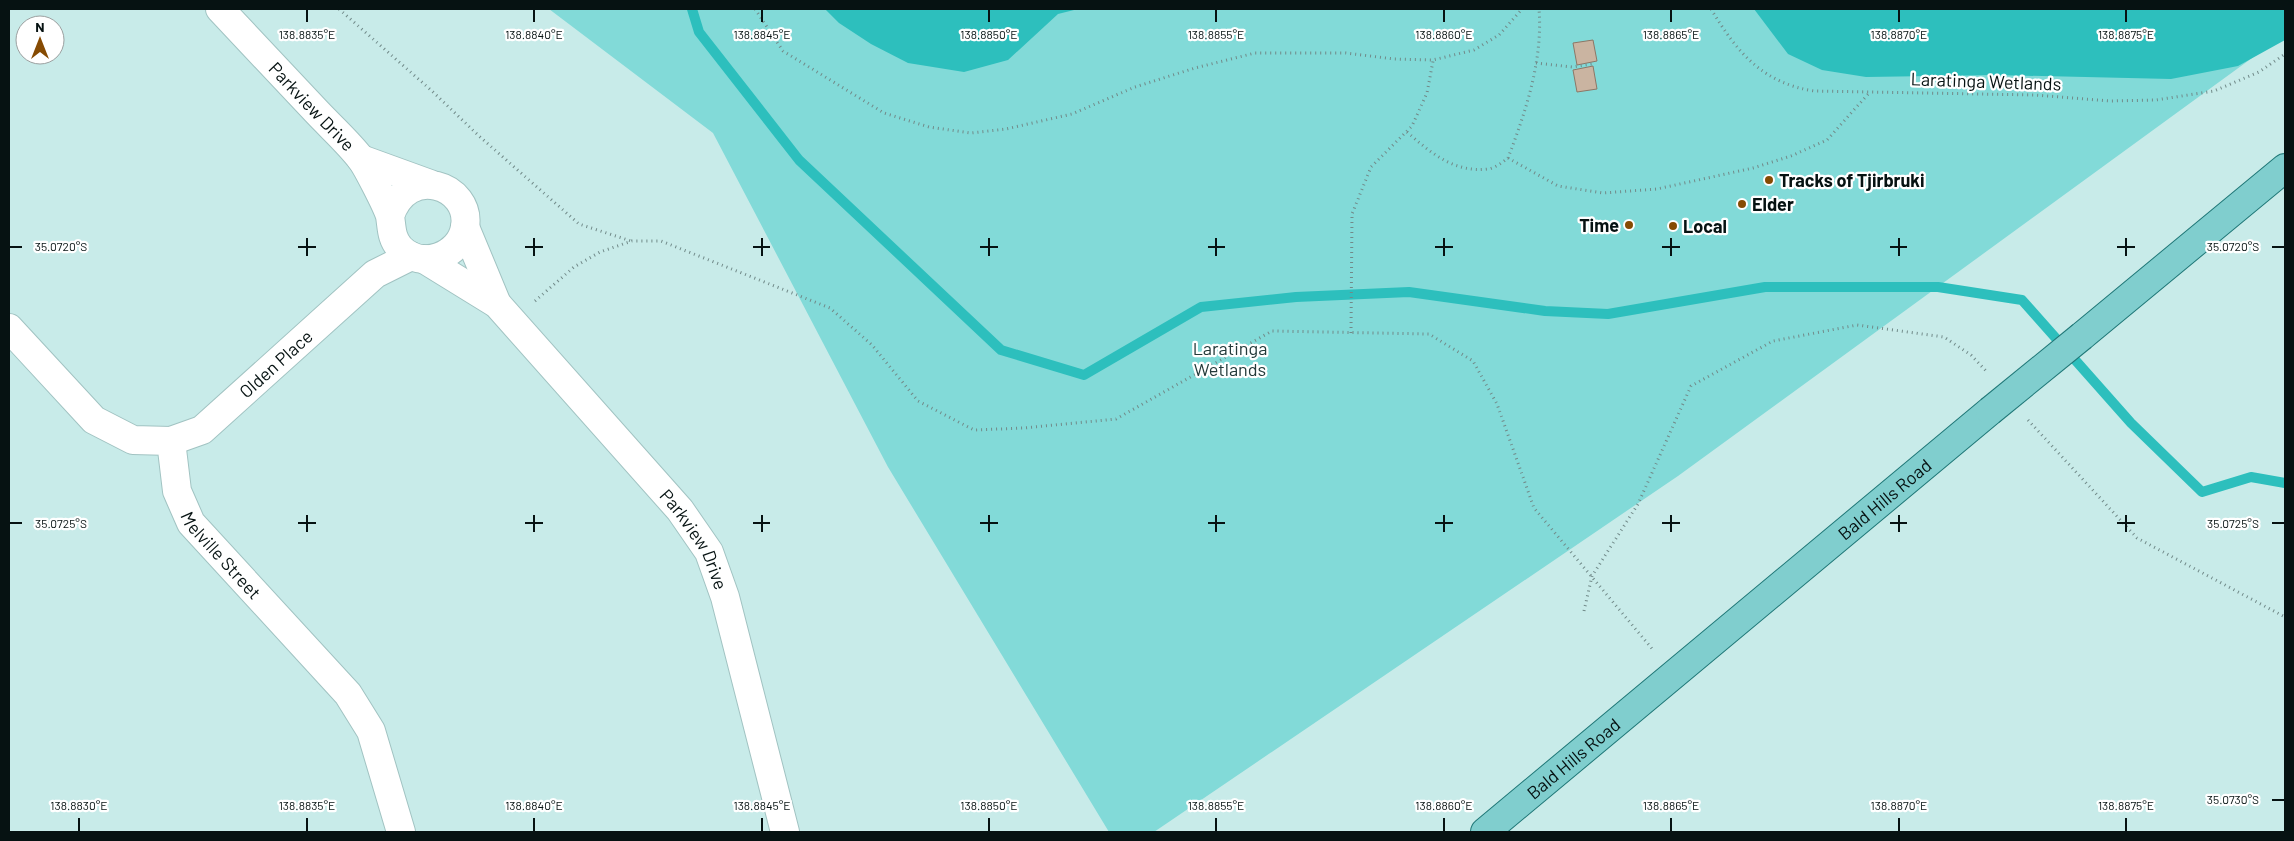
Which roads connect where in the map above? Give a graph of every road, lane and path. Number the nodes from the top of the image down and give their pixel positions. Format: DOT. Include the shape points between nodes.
graph roads {
  1 [pos="220,9"];
  2 [pos="340,9"];
  3 [pos="755,9"];
  4 [pos="1522,9"];
  5 [pos="1539,9"];
  6 [pos="1712,9"];
  7 [pos="2285,54"];
  8 [pos="1433,60"];
  9 [pos="1536,63"];
  10 [pos="1592,64"];
  11 [pos="1870,92"];
  12 [pos="1406,132"];
  13 [pos="1508,158"];
  14 [pos="361,159"];
  15 [pos="2285,168"];
  16 [pos="430,184"];
  17 [pos="390,220"];
  18 [pos="465,227"];
  19 [pos="632,241"];
  20 [pos="417,258"];
  21 [pos="375,274"];
  22 [pos="505,313"];
  23 [pos="9,328"];
  24 [pos="1351,333"];
  25 [pos="1988,374"];
  26 [pos="2027,418"];
  27 [pos="171,441"];
  28 [pos="1592,576"];
  29 [pos="1584,611"];
  30 [pos="2285,618"];
  31 [pos="1674,675"];
  32 [pos="401,832"];
  33 [pos="785,832"];
  34 [pos="1485,832"];
  1 -- 14 [label="street, Parkview Drive"];
  2 -- 19 [label="path" via="579,224"];
  3 -- 8 [label="path" via="783,51 876,108 929,127 971,133 1006,130 1072,114 1195,68 1255,53 1346,53"];
  4 -- 8 [label="path" via="1499,35 1474,50"];
  5 -- 9 [label="path" via="1541,27"];
  6 -- 11 [label="path, Laratinga Wetlands" via="1749,60 1792,88"];
  7 -- 11 [label="path, Laratinga Wetlands" via="2259,72 2214,91 2156,100"];
  8 -- 12 [label="path" via="1426,93 1412,126"];
  9 -- 10 [label="path" via="1572,67"];
  9 -- 13 [label="path" via="1527,104"];
  11 -- 13 [label="path" via="1827,140 1753,168 1657,189 1603,192 1558,186"];
  12 -- 13 [label="path" via="1457,168 1490,169"];
  12 -- 24 [label="path" via="1371,167 1352,214"];
  14 -- 16 [label="street, Parkview Drive"];
  14 -- 17 [label="street, Parkview Drive"];
  15 -- 31 [label="main road, Bald Hills Road, bridge"];
  16 -- 17 [label="street" via="413,187 402,194 394,204"];
  16 -- 18 [label="street" via="453,195 461,205"];
  17 -- 20 [label="street" via="393,237 400,248"];
  17 -- 21 [label="street"];
  18 -- 20 [label="street" via="452,250 441,257"];
  18 -- 22 [label="street, Parkview Drive"];
  19 -- 22 [label="path" via="600,252"];
  19 -- 24 [label="path" via="661,241 830,308 872,345 918,400 974,430 1116,419 1272,331"];
  20 -- 21 [label="street, Olden Place"];
  20 -- 22 [label="street, Parkview Drive"];
  21 -- 27 [label="street, Olden Place" via="202,430"];
  22 -- 33 [label="street, Parkview Drive" via="680,510 709,552 725,598"];
  23 -- 27 [label="street" via="94,420 133,440"];
  24 -- 28 [label="path" via="1429,334 1473,361 1498,404 1534,508"];
  25 -- 28 [label="path" via="1971,355 1944,337 1857,325 1773,341 1691,386 1638,504"];
  26 -- 30 [label="path" via="2137,538"];
  27 -- 32 [label="street, Melville Street" via="177,491 191,523 348,694 371,731"];
  28 -- 29 [label="path"];
  28 -- 31 [label="path"];
  31 -- 34 [label="main road, Bald Hills Road"];
}
